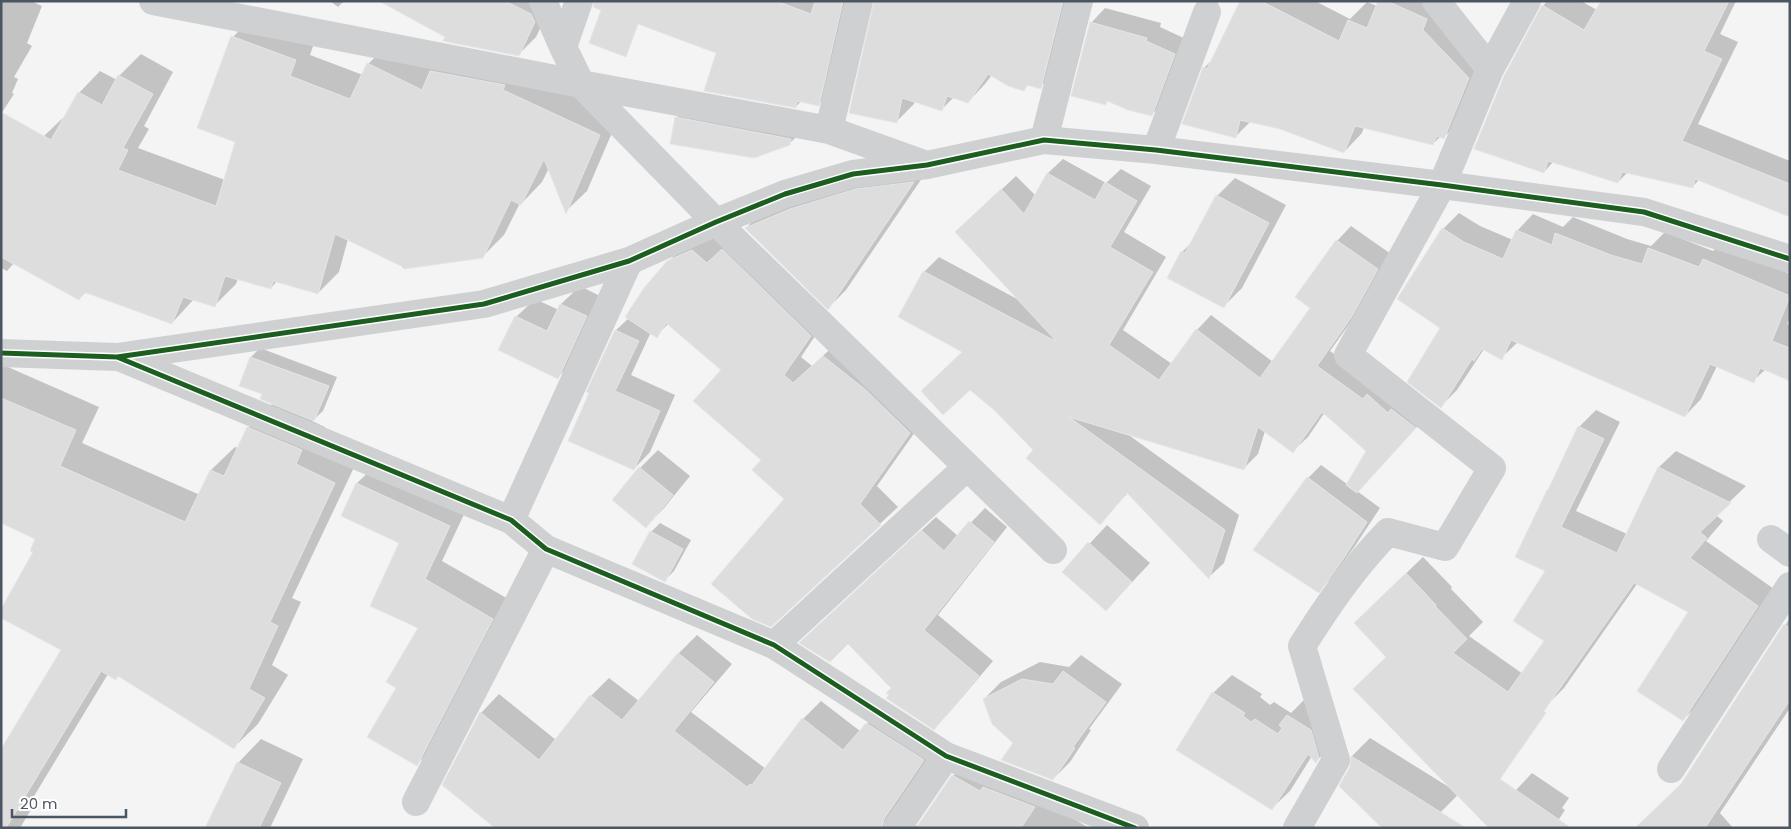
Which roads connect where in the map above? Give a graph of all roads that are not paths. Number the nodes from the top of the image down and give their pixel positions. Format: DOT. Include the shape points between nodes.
graph roads {
  1 [pos="153,1"];
  2 [pos="543,1"];
  3 [pos="579,1"];
  4 [pos="859,1"];
  5 [pos="1079,1"];
  6 [pos="1436,1"];
  7 [pos="1527,1"];
  8 [pos="1205,5"];
  9 [pos="563,47"];
  10 [pos="1490,69"];
  11 [pos="581,84"];
  12 [pos="829,130"];
  13 [pos="1044,140"];
  14 [pos="1156,150"];
  15 [pos="927,165"];
  16 [pos="1442,185"];
  17 [pos="716,222"];
  18 [pos="1790,259"];
  19 [pos="629,261"];
  20 [pos="1,353"];
  21 [pos="118,357"];
  22 [pos="967,467"];
  23 [pos="511,520"];
  24 [pos="546,549"];
  25 [pos="1053,550"];
  26 [pos="1790,586"];
  27 [pos="774,644"];
  28 [pos="946,756"];
  29 [pos="1671,769"];
  30 [pos="416,802"];
  31 [pos="897,828"];
  32 [pos="1135,828"];
  33 [pos="1297,828"];
  1 -- 11 [label="street"];
  2 -- 9 [label="street"];
  3 -- 9 [label="street"];
  4 -- 12 [label="street"];
  5 -- 13 [label="street"];
  6 -- 10 [label="street"];
  7 -- 10 [label="street"];
  8 -- 14 [label="street"];
  9 -- 11 [label="street"];
  10 -- 16 [label="street"];
  11 -- 12 [label="street"];
  11 -- 17 [label="street"];
  12 -- 15 [label="street"];
  13 -- 14 [label="street"];
  13 -- 15 [label="street"];
  14 -- 16 [label="street"];
  15 -- 17 [label="street" via="853,174 785,194"];
  16 -- 18 [label="street" via="1644,212"];
  16 -- 33 [label="street" via="1348,355 1492,468 1444,547 1388,532 1332,598 1302,646 1336,760"];
  17 -- 19 [label="street"];
  17 -- 22 [label="street"];
  19 -- 21 [label="street" via="484,304"];
  19 -- 23 [label="street"];
  20 -- 21 [label="street"];
  21 -- 23 [label="street"];
  22 -- 25 [label="street"];
  22 -- 27 [label="street"];
  23 -- 24 [label="street"];
  24 -- 27 [label="street"];
  24 -- 30 [label="street"];
  26 -- 29 [label="street"];
  27 -- 28 [label="street"];
  28 -- 31 [label="street"];
  28 -- 32 [label="street"];
}
